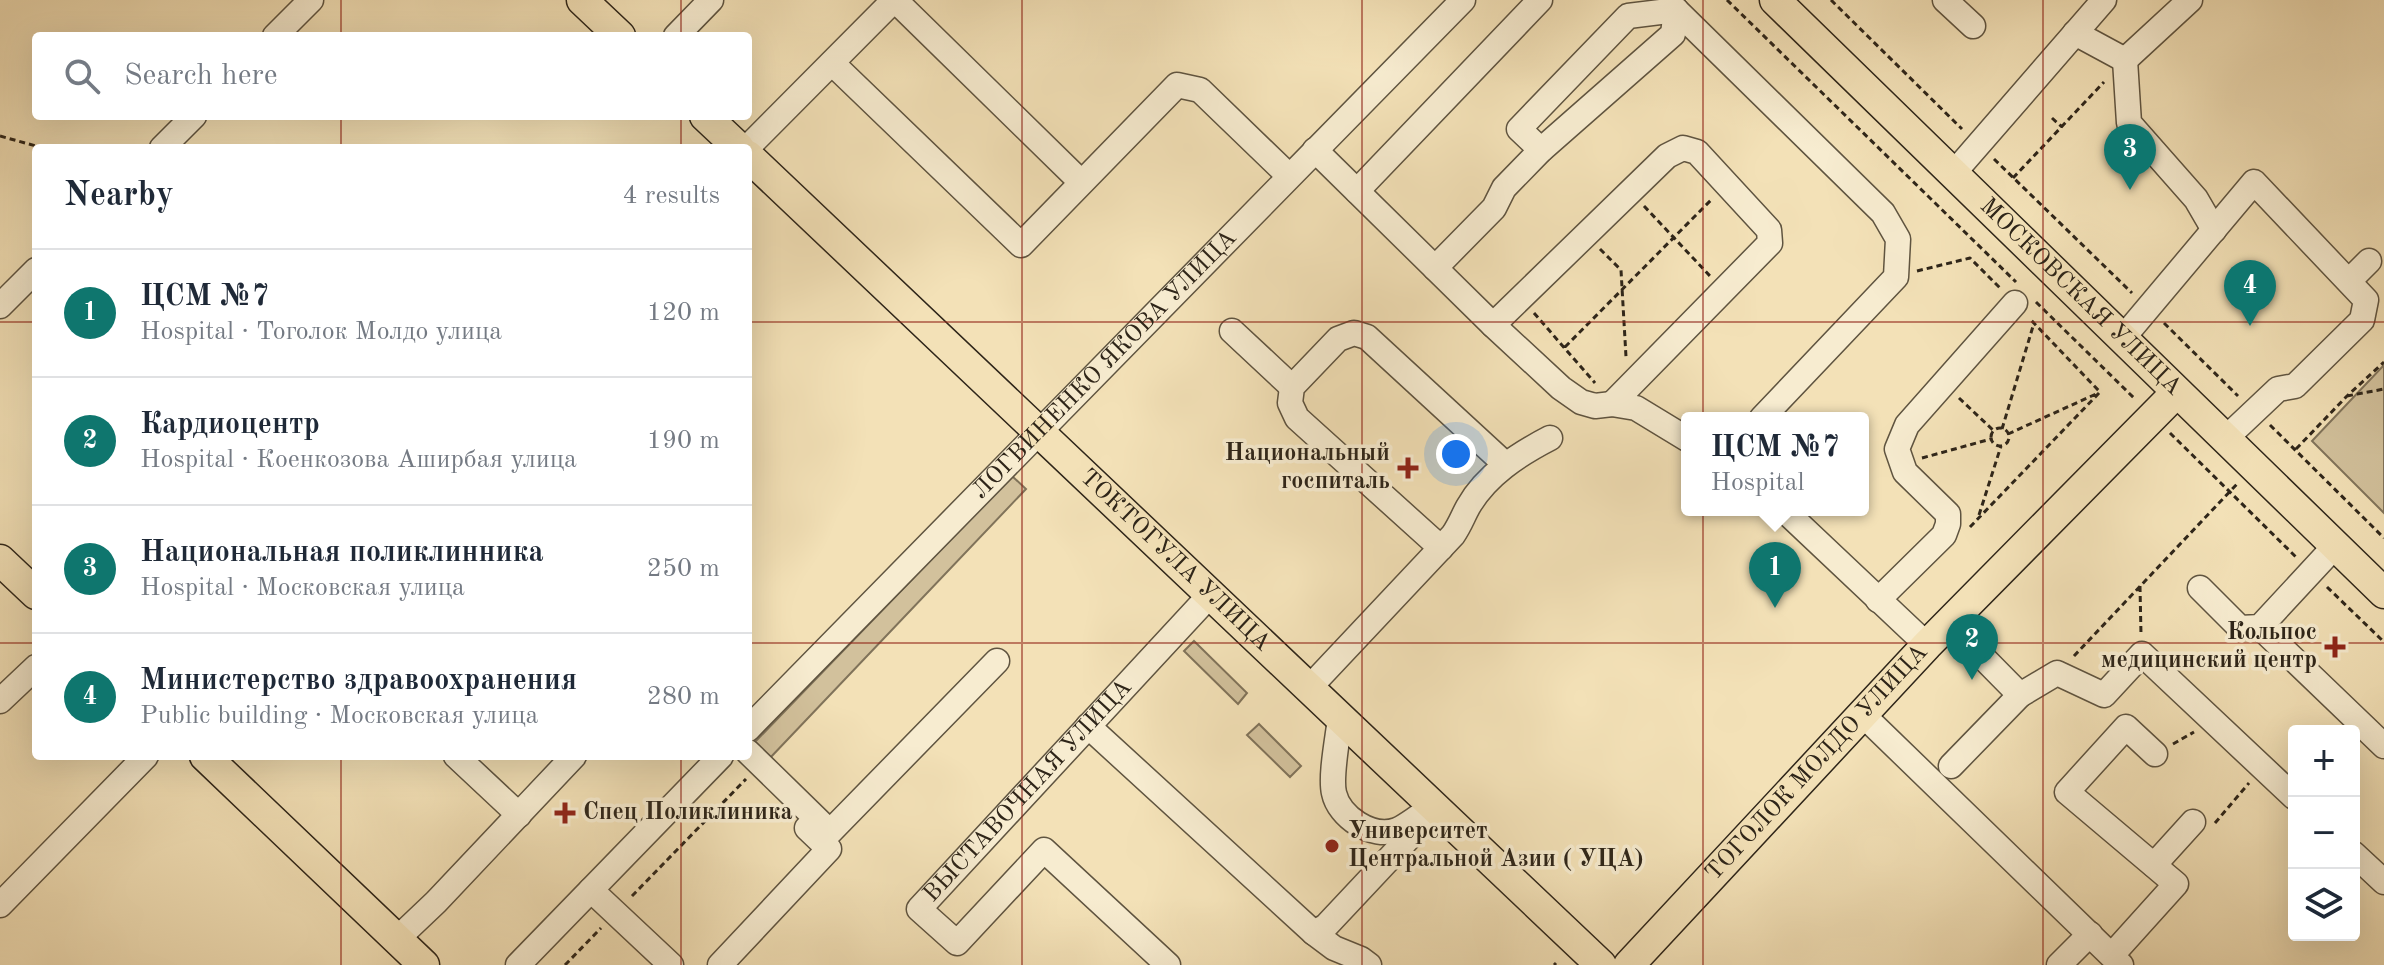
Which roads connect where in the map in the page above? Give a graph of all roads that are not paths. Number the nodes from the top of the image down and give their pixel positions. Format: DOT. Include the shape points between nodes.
graph roads {
  1 [pos="311,0"];
  2 [pos="582,0"];
  3 [pos="711,0"];
  4 [pos="894,0"];
  5 [pos="1463,0"];
  6 [pos="1540,0"];
  7 [pos="1775,0"];
  8 [pos="1945,0"];
  9 [pos="2104,0"];
  10 [pos="2190,0"];
  11 [pos="1676,10"];
  12 [pos="1973,26"];
  13 [pos="279,32"];
  14 [pos="616,32"];
  15 [pos="680,32"];
  16 [pos="2075,33"];
  17 [pos="2125,60"];
  18 [pos="832,63"];
  19 [pos="190,120"];
  20 [pos="709,120"];
  21 [pos="166,144"];
  22 [pos="735,144"];
  23 [pos="751,144"];
  24 [pos="1315,150"];
  25 [pos="1541,150"];
  26 [pos="752,160"];
  27 [pos="1952,175"];
  28 [pos="1289,176"];
  29 [pos="1081,182"];
  30 [pos="1357,191"];
  31 [pos="2214,230"];
  32 [pos="2377,252"];
  33 [pos="1435,268"];
  34 [pos="32,274"];
  35 [pos="2349,281"];
  36 [pos="2023,297"];
  37 [pos="0,306"];
  38 [pos="1493,325"];
  39 [pos="1232,331"];
  40 [pos="2122,339"];
  41 [pos="1292,387"];
  42 [pos="2176,393"];
  43 [pos="1620,396"];
  44 [pos="1768,412"];
  45 [pos="1038,433"];
  46 [pos="1681,435"];
  47 [pos="1550,438"];
  48 [pos="2225,439"];
  49 [pos="1505,464"];
  50 [pos="1790,516"];
  51 [pos="2335,546"];
  52 [pos="1441,548"];
  53 [pos="0,560"];
  54 [pos="2200,588"];
  55 [pos="32,590"];
  56 [pos="2384,593"];
  57 [pos="1210,595"];
  58 [pos="1878,600"];
  59 [pos="1949,623"];
  60 [pos="2260,627"];
  61 [pos="1927,645"];
  62 [pos="997,661"];
  63 [pos="32,671"];
  64 [pos="1309,688"];
  65 [pos="2020,695"];
  66 [pos="0,701"];
  67 [pos="1862,714"];
  68 [pos="752,717"];
  69 [pos="1340,718"];
  70 [pos="1088,726"];
  71 [pos="2384,746"];
  72 [pos="2155,754"];
  73 [pos="754,758"];
  74 [pos="142,760"];
  75 [pos="209,760"];
  76 [pos="460,760"];
  77 [pos="570,760"];
  78 [pos="717,760"];
  79 [pos="735,760"];
  80 [pos="1951,766"];
  81 [pos="2288,791"];
  82 [pos="1434,807"];
  83 [pos="519,815"];
  84 [pos="2191,825"];
  85 [pos="2360,860"];
  86 [pos="2154,865"];
  87 [pos="2384,882"];
  88 [pos="591,890"];
  89 [pos="0,905"];
  90 [pos="1314,933"];
  91 [pos="2090,934"];
  92 [pos="397,939"];
  93 [pos="2116,960"];
  94 [pos="424,965"];
  95 [pos="518,965"];
  96 [pos="671,965"];
  97 [pos="720,965"];
  98 [pos="1168,965"];
  99 [pos="1369,965"];
  100 [pos="1601,965"];
  101 [pos="1629,965"];
  102 [pos="2059,965"];
  1 -- 13 [label="street"];
  2 -- 14 [label="main road"];
  3 -- 15 [label="street"];
  4 -- 18 [label="street"];
  4 -- 29 [label="street"];
  5 -- 24 [label="street, ЛОГВИНЕНКО ЯКОВА УЛИЦА"];
  6 -- 30 [label="street"];
  7 -- 27 [label="main road, МОСКОВСКАЯ УЛИЦА"];
  8 -- 12 [label="street"];
  9 -- 16 [label="street"];
  10 -- 17 [label="street"];
  11 -- 25 [label="street" via="1673,34"];
  11 -- 25 [label="street" via="1628,16 1581,64 1519,129"];
  11 -- 44 [label="street" via="1883,213 1898,239 1896,277"];
  16 -- 17 [label="street"];
  16 -- 27 [label="street"];
  17 -- 31 [label="street" via="2129,123 2196,199"];
  18 -- 23 [label="street"];
  18 -- 29 [label="street" via="1021,245"];
  19 -- 21 [label="street"];
  20 -- 22 [label="main road"];
  24 -- 28 [label="street, ЛОГВИНЕНКО ЯКОВА УЛИЦА"];
  24 -- 30 [label="street"];
  25 -- 33 [label="street"];
  26 -- 45 [label="main road, ТОКТОГУЛА УЛИЦА"];
  27 -- 40 [label="main road, МОСКОВСКАЯ УЛИЦА"];
  28 -- 29 [label="street" via="1200,90 1177,85"];
  28 -- 45 [label="street, ЛОГВИНЕНКО ЯКОВА УЛИЦА"];
  30 -- 33 [label="street"];
  31 -- 35 [label="street" via="2254,182"];
  31 -- 40 [label="street"];
  32 -- 35 [label="street"];
  33 -- 38 [label="street"];
  34 -- 37 [label="street"];
  35 -- 48 [label="street" via="2366,300 2362,320 2295,386 2278,389"];
  36 -- 58 [label="street" via="1907,425 1897,449 1905,472 1948,514 1948,524 1944,535"];
  38 -- 43 [label="street" via="1581,402 1595,406"];
  38 -- 43 [label="street" via="1667,156 1683,148 1697,152 1769,230 1770,243"];
  39 -- 41 [label="street"];
  40 -- 42 [label="main road, МОСКОВСКАЯ УЛИЦА"];
  41 -- 49 [label="street" via="1338,339 1354,333 1367,337"];
  41 -- 52 [label="street" via="1290,403 1297,418"];
  42 -- 48 [label="main road, МОСКОВСКАЯ УЛИЦА"];
  42 -- 59 [label="main road, ТОГОЛОК МОЛДО УЛИЦА"];
  43 -- 46 [label="street"];
  45 -- 57 [label="main road, ТОКТОГУЛА УЛИЦА"];
  45 -- 68 [label="street, ЛОГВИНЕНКО ЯКОВА УЛИЦА"];
  47 -- 49 [label="street"];
  48 -- 51 [label="main road, МОСКОВСКАЯ УЛИЦА"];
  49 -- 52 [label="street"];
  50 -- 58 [label="street"];
  51 -- 56 [label="main road, МОСКОВСКАЯ УЛИЦА"];
  51 -- 60 [label="street"];
  52 -- 64 [label="street"];
  53 -- 55 [label="main road"];
  54 -- 60 [label="street" via="2240,628"];
  57 -- 64 [label="main road, ТОКТОГУЛА УЛИЦА"];
  57 -- 70 [label="street, ВЫСТАВОЧНАЯ УЛИЦА"];
  58 -- 61 [label="street"];
  59 -- 61 [label="main road, ТОГОЛОК МОЛДО УЛИЦА"];
  59 -- 65 [label="street"];
  60 -- 71 [label="street"];
  61 -- 67 [label="main road, ТОГОЛОК МОЛДО УЛИЦА"];
  62 -- 73 [label="street" via="830,832"];
  63 -- 66 [label="street"];
  64 -- 69 [label="main road, ТОКТОГУЛА УЛИЦА"];
  65 -- 80 [label="street"];
  65 -- 81 [label="street" via="2057,673 2104,695 2142,654"];
  67 -- 91 [label="street"];
  67 -- 101 [label="main road, ТОГОЛОК МОЛДО УЛИЦА"];
  69 -- 82 [label="main road, ТОКТОГУЛА УЛИЦА"];
  69 -- 82 [label="street" via="1333,790 1339,809 1359,826 1396,831"];
  70 -- 90 [label="street"];
  70 -- 98 [label="street, ВЫСТАВОЧНАЯ УЛИЦА" via="919,909 957,943 1044,850"];
  72 -- 86 [label="street" via="2126,727 2067,792"];
  74 -- 89 [label="street"];
  75 -- 92 [label="main road"];
  76 -- 83 [label="street"];
  77 -- 83 [label="street"];
  78 -- 88 [label="street"];
  79 -- 97 [label="street" via="829,849"];
  82 -- 90 [label="street"];
  82 -- 100 [label="main road, ТОКТОГУЛА УЛИЦА"];
  83 -- 92 [label="street"];
  84 -- 86 [label="street"];
  85 -- 87 [label="street"];
  86 -- 93 [label="street" via="2176,884"];
  88 -- 95 [label="street"];
  88 -- 96 [label="street"];
  90 -- 99 [label="street"];
  91 -- 93 [label="street"];
  91 -- 102 [label="street"];
  92 -- 94 [label="main road"];
}
